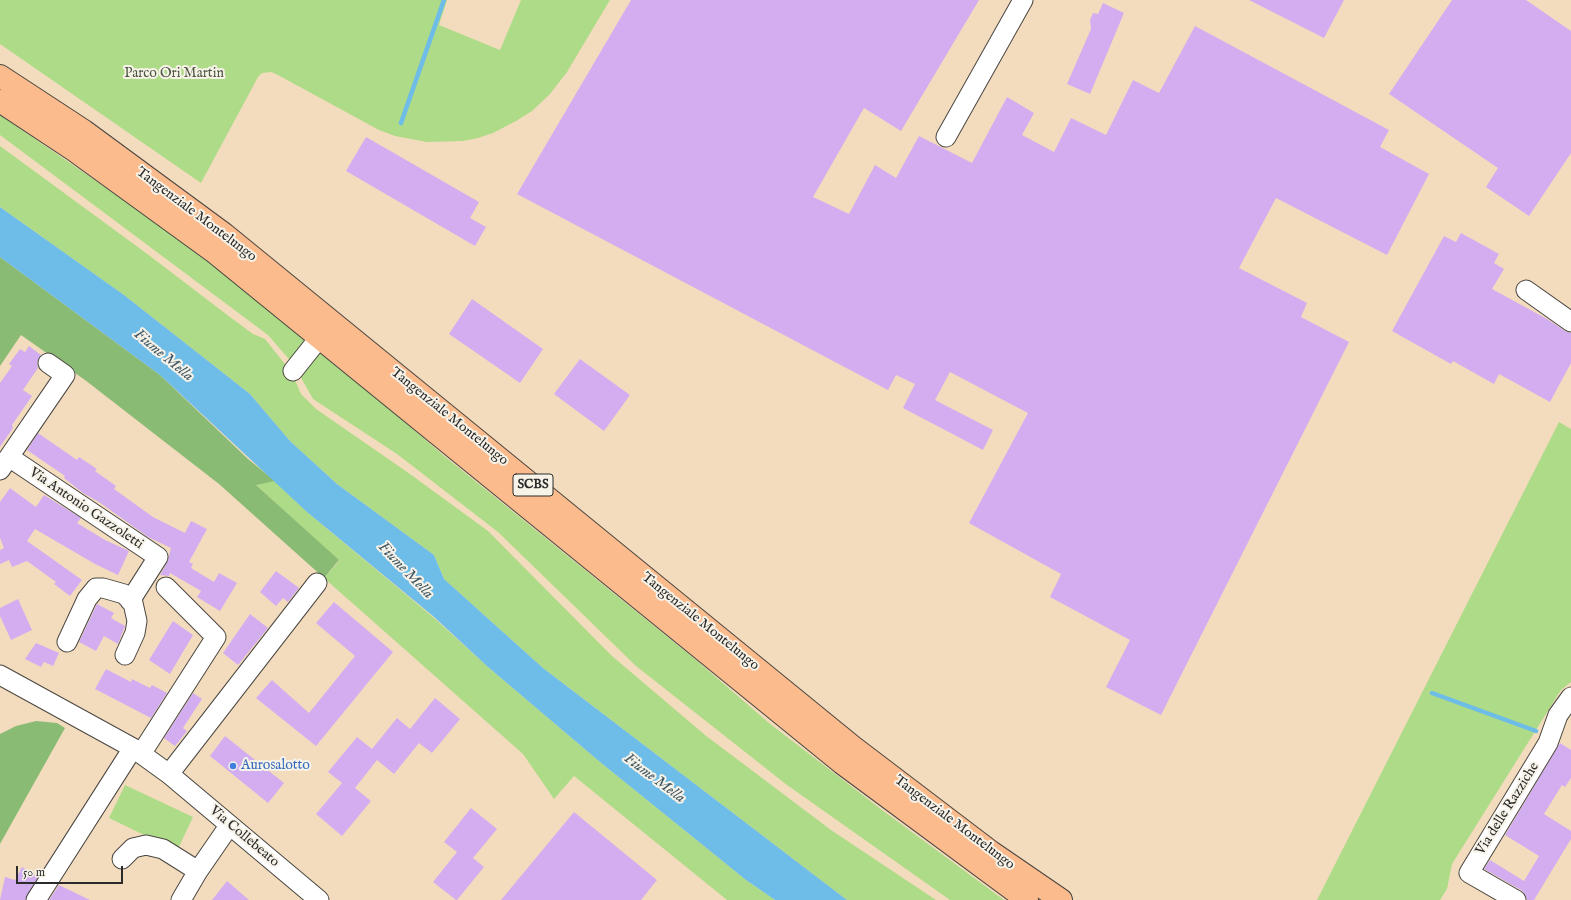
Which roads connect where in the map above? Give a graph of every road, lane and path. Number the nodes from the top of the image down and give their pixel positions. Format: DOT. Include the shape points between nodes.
graph roads {
  1 [pos="1023,0"];
  2 [pos="0,76"];
  3 [pos="0,101"];
  4 [pos="946,137"];
  5 [pos="1526,290"];
  6 [pos="1571,322"];
  7 [pos="320,337"];
  8 [pos="48,363"];
  9 [pos="293,371"];
  10 [pos="4,463"];
  11 [pos="317,583"];
  12 [pos="166,587"];
  13 [pos="130,600"];
  14 [pos="67,642"];
  15 [pos="125,655"];
  16 [pos="5,681"];
  17 [pos="1571,697"];
  18 [pos="137,751"];
  19 [pos="169,774"];
  20 [pos="229,826"];
  21 [pos="122,859"];
  22 [pos="198,870"];
  23 [pos="36,900"];
  24 [pos="181,900"];
  25 [pos="319,900"];
  26 [pos="1027,900"];
  27 [pos="1061,900"];
  28 [pos="1516,900"];
  1 -- 4 [label="street"];
  2 -- 27 [label="highway, Tangenziale Montelungo / SCBS" via="84,131 224,234 852,747 991,852"];
  3 -- 7 [label="highway, Tangenziale Montelungo / SCBS" via="145,200"];
  5 -- 6 [label="street"];
  7 -- 9 [label="street"];
  7 -- 26 [label="highway, Tangenziale Montelungo / SCBS" via="842,763"];
  8 -- 10 [label="street, Via Antonio Gazzoletti" via="65,375"];
  10 -- 13 [label="street, Via Antonio Gazzoletti" via="158,557"];
  11 -- 19 [label="street"];
  12 -- 18 [label="street" via="216,637"];
  13 -- 14 [label="street" via="124,594 96,588 87,599"];
  13 -- 15 [label="street" via="137,621 135,633"];
  16 -- 18 [label="street, Via Collebeato"];
  17 -- 28 [label="street, Via delle Razziche" via="1558,716 1548,744 1469,873"];
  18 -- 19 [label="street, Via Collebeato"];
  18 -- 23 [label="street" via="90,816"];
  19 -- 20 [label="street, Via Collebeato"];
  20 -- 22 [label="street"];
  20 -- 25 [label="street, Via Collebeato"];
  21 -- 22 [label="street" via="134,848 146,845 163,849"];
  22 -- 24 [label="street"];
}
